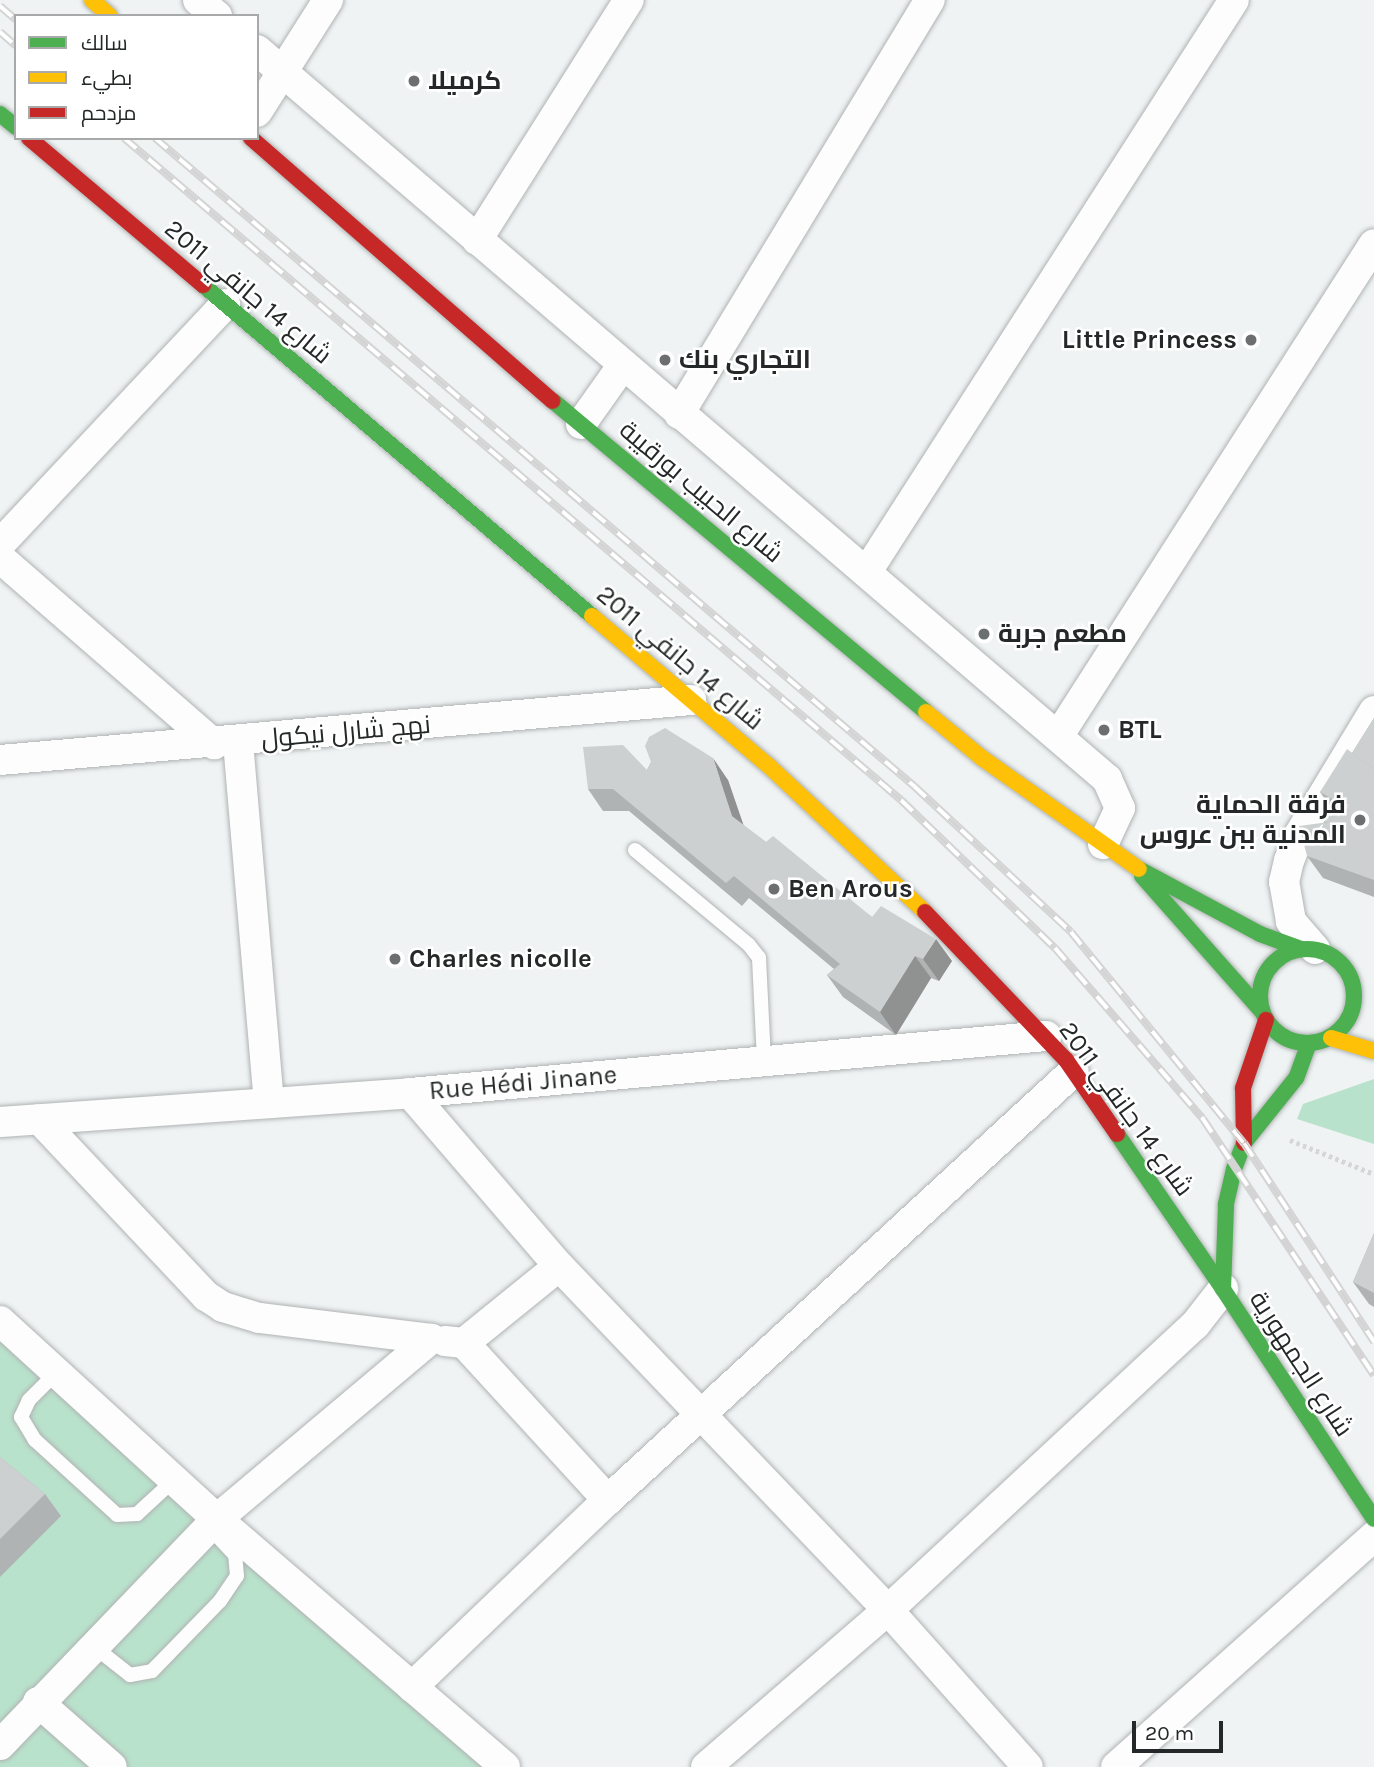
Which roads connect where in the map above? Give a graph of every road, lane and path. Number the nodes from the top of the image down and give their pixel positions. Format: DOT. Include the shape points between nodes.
graph roads {
  1 [pos="92,0"];
  2 [pos="198,0"];
  3 [pos="328,0"];
  4 [pos="629,0"];
  5 [pos="930,0"];
  6 [pos="1234,0"];
  7 [pos="108,14"];
  8 [pos="215,14"];
  9 [pos="259,52"];
  10 [pos="282,71"];
  11 [pos="259,109"];
  12 [pos="0,114"];
  13 [pos="14,125"];
  14 [pos="31,140"];
  15 [pos="253,140"];
  16 [pos="477,240"];
  17 [pos="1374,244"];
  18 [pos="225,304"];
  19 [pos="622,366"];
  20 [pos="679,414"];
  21 [pos="581,424"];
  22 [pos="0,544"];
  23 [pos="0,558"];
  24 [pos="868,570"];
  25 [pos="691,700"];
  26 [pos="1374,711"];
  27 [pos="1059,736"];
  28 [pos="226,743"];
  29 [pos="0,761"];
  30 [pos="1103,844"];
  31 [pos="635,850"];
  32 [pos="1134,866"];
  33 [pos="1308,949"];
  34 [pos="1349,974"];
  35 [pos="1374,978"];
  36 [pos="1264,1016"];
  37 [pos="1046,1036"];
  38 [pos="1331,1038"];
  39 [pos="1308,1043"];
  40 [pos="1374,1051"];
  41 [pos="764,1061"];
  42 [pos="1074,1071"];
  43 [pos="410,1093"];
  44 [pos="269,1103"];
  45 [pos="39,1119"];
  46 [pos="0,1122"];
  47 [pos="1257,1127"];
  48 [pos="1244,1143"];
  49 [pos="1374,1174"];
  50 [pos="559,1266"];
  51 [pos="1223,1289"];
  52 [pos="0,1322"];
  53 [pos="431,1339"];
  54 [pos="464,1343"];
  55 [pos="57,1372"];
  56 [pos="698,1415"];
  57 [pos="174,1480"];
  58 [pos="608,1500"];
  59 [pos="1374,1519"];
  60 [pos="213,1523"];
  61 [pos="1374,1535"];
  62 [pos="888,1610"];
  63 [pos="97,1649"];
  64 [pos="412,1687"];
  65 [pos="38,1702"];
  66 [pos="0,1745"];
  67 [pos="111,1767"];
  68 [pos="505,1767"];
  69 [pos="706,1767"];
  70 [pos="1028,1767"];
  71 [pos="1116,1767"];
  1 -- 7 [label="main road"];
  2 -- 8 [label="street"];
  3 -- 10 [label="street"];
  4 -- 16 [label="street"];
  5 -- 20 [label="street"];
  6 -- 24 [label="street"];
  9 -- 10 [label="street"];
  10 -- 11 [label="street"];
  10 -- 16 [label="street"];
  12 -- 13 [label="main road"];
  14 -- 18 [label="main road, شارع 14 جانفي 2011"];
  15 -- 21 [label="main road, شارع الحبيب بورقيبة" via="450,316"];
  16 -- 19 [label="street"];
  17 -- 27 [label="street"];
  18 -- 22 [label="street"];
  18 -- 25 [label="main road, شارع 14 جانفي 2011"];
  19 -- 20 [label="street"];
  19 -- 21 [label="street"];
  20 -- 24 [label="street"];
  21 -- 30 [label="main road, شارع الحبيب بورقيبة" via="982,758"];
  23 -- 28 [label="street"];
  24 -- 27 [label="street"];
  25 -- 28 [label="street, نهج شارل نيكول"];
  25 -- 37 [label="main road, شارع 14 جانفي 2011" via="769,766 943,929"];
  26 -- 33 [label="street" via="1299,835 1289,861 1284,882 1290,920"];
  27 -- 30 [label="street" via="1107,779 1116,794 1120,808"];
  28 -- 29 [label="street, نهج شارل نيكول"];
  28 -- 44 [label="street"];
  30 -- 32 [label="main road, شارع الحبيب بورقيبة"];
  31 -- 41 [label="lane" via="750,945 759,958"];
  32 -- 33 [label="main road, شارع الحبيب بورقيبة" via="1261,934"];
  32 -- 36 [label="main road, شارع الحبيب بورقيبة"];
  33 -- 34 [label="main road" via="1329,954"];
  33 -- 36 [label="main road" via="1287,953 1266,971 1260,985"];
  34 -- 35 [label="main road"];
  34 -- 38 [label="main road" via="1354,1002 1350,1016"];
  36 -- 39 [label="main road" via="1285,1037"];
  36 -- 48 [label="main road, شارع الجمهورية" via="1243,1088"];
  37 -- 41 [label="street, Rue Hédi Jinane"];
  37 -- 42 [label="main road, شارع 14 جانفي 2011"];
  38 -- 39 [label="main road"];
  38 -- 40 [label="main road"];
  39 -- 47 [label="main road, شارع الجمهورية" via="1296,1078"];
  41 -- 43 [label="street, Rue Hédi Jinane"];
  42 -- 51 [label="main road, شارع 14 جانفي 2011"];
  42 -- 56 [label="street"];
  43 -- 44 [label="street, Rue Hédi Jinane"];
  43 -- 50 [label="street"];
  44 -- 45 [label="street, Rue Hédi Jinane"];
  45 -- 46 [label="street, Rue Hédi Jinane"];
  45 -- 53 [label="street" via="206,1296 223,1307 259,1318"];
  47 -- 48 [label="main road, شارع الجمهورية"];
  47 -- 49 [label="path"];
  48 -- 51 [label="main road, شارع الجمهورية" via="1226,1205"];
  50 -- 54 [label="street"];
  50 -- 56 [label="street"];
  51 -- 59 [label="main road, شارع الجمهورية"];
  51 -- 62 [label="street" via="1195,1325"];
  52 -- 55 [label="street"];
  53 -- 54 [label="street"];
  53 -- 60 [label="street"];
  54 -- 58 [label="street"];
  55 -- 57 [label="street"];
  55 -- 57 [label="lane" via="29,1400 21,1417 35,1440 117,1515 137,1514"];
  56 -- 58 [label="street"];
  56 -- 62 [label="street"];
  57 -- 60 [label="street"];
  58 -- 64 [label="street"];
  60 -- 63 [label="street"];
  60 -- 63 [label="lane" via="235,1555 237,1576 220,1601 152,1671 130,1675"];
  60 -- 64 [label="street"];
  61 -- 71 [label="street"];
  62 -- 69 [label="street"];
  62 -- 70 [label="street"];
  63 -- 65 [label="street"];
  64 -- 68 [label="street"];
  65 -- 66 [label="street"];
  65 -- 67 [label="street"];
}
